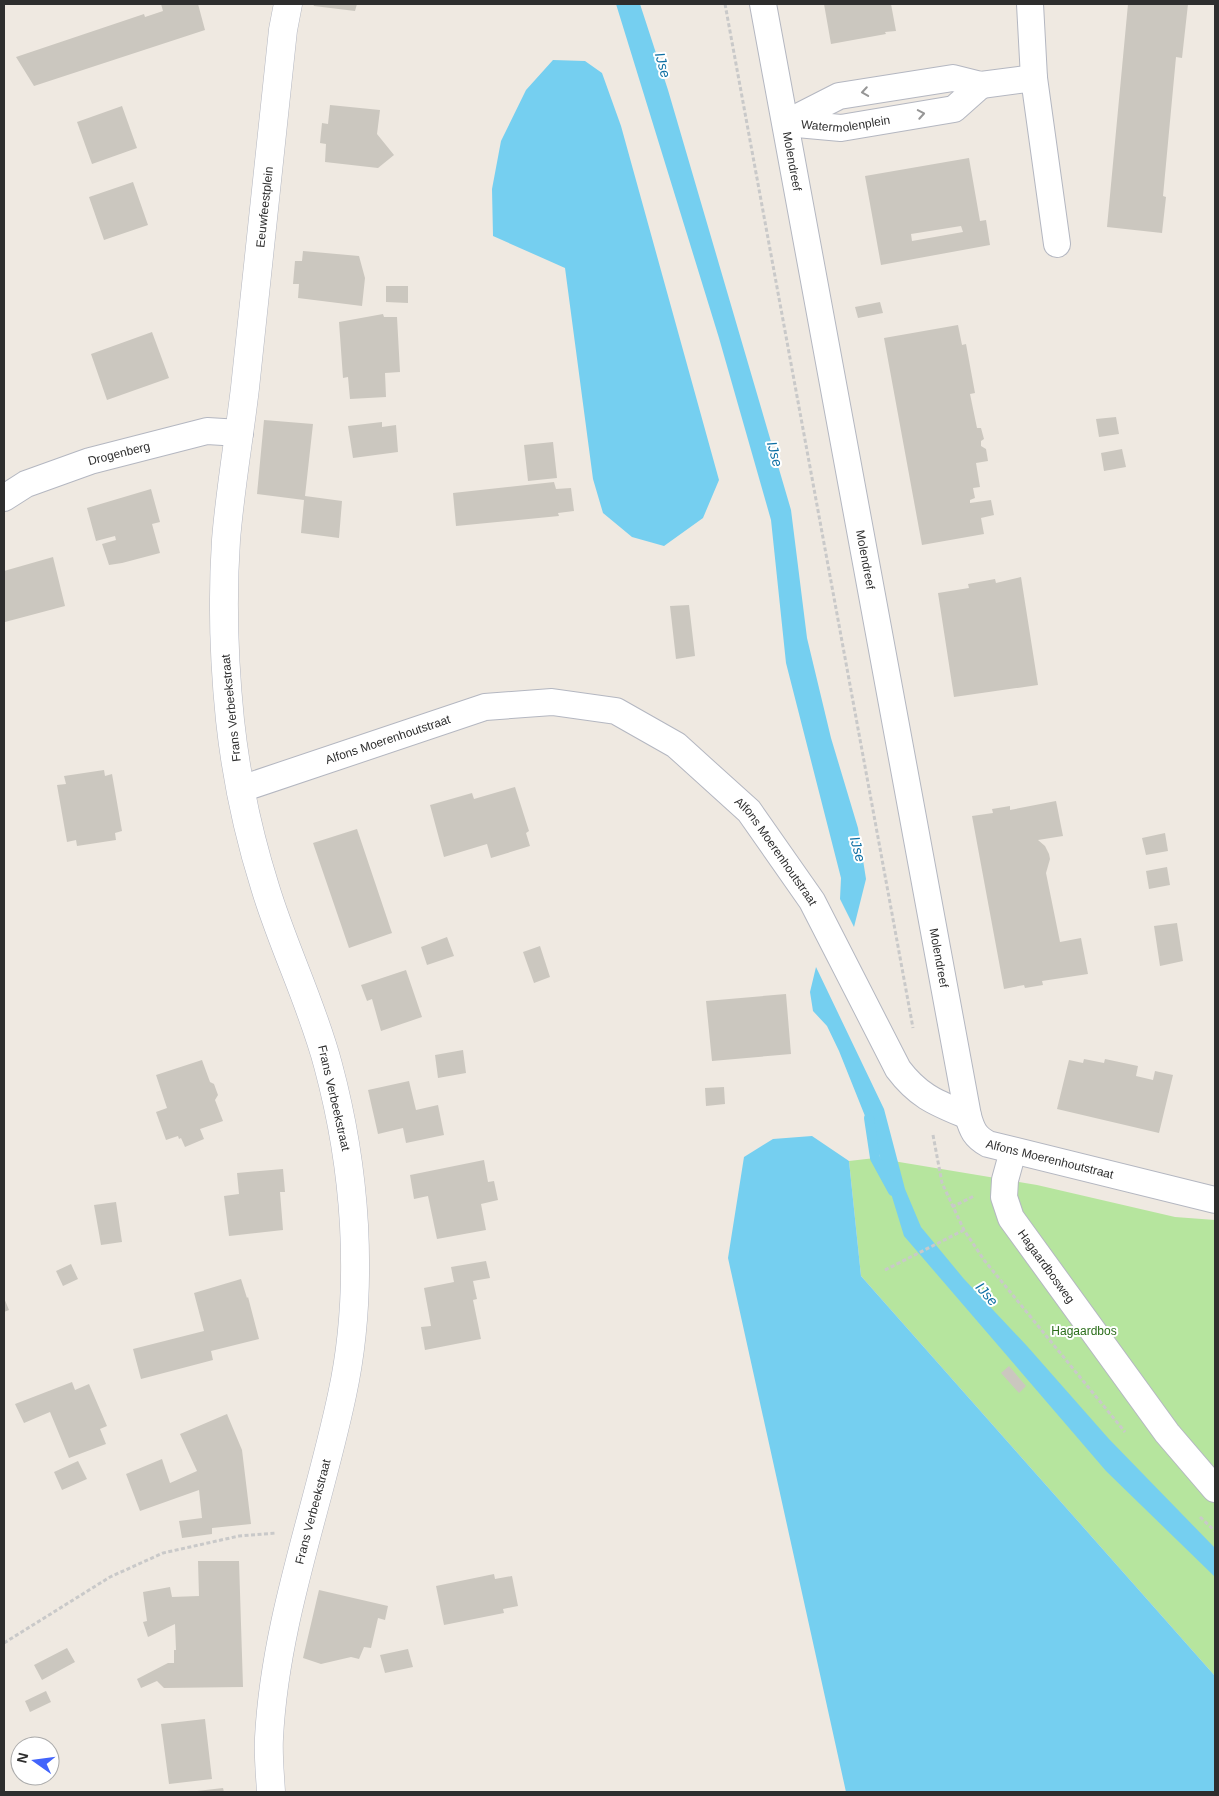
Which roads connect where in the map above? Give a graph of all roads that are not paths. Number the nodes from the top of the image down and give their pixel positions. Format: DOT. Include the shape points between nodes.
graph roads {
  1 [pos="288,4"];
  2 [pos="763,4"];
  3 [pos="1030,4"];
  4 [pos="1034,78"];
  5 [pos="786,123"];
  6 [pos="1057,244"];
  7 [pos="241,422"];
  8 [pos="4,498"];
  9 [pos="241,789"];
  10 [pos="968,1116"];
  11 [pos="1013,1151"];
  12 [pos="1215,1200"];
  13 [pos="1215,1489"];
  14 [pos="270,1792"];
  1 -- 7 [label="main road, Eeuwfeestplein"];
  2 -- 5 [label="street, Molendreef"];
  3 -- 4 [label="street"];
  4 -- 5 [label="street, Watermolenplein" via="981,86 953,78 839,96"];
  4 -- 6 [label="street"];
  5 -- 10 [label="street, Molendreef"];
  7 -- 8 [label="street, Drogenberg" via="90,461 26,484"];
  7 -- 9 [label="main road, Frans Verbeekstraat" via="226,540 224,632 230,721"];
  9 -- 10 [label="street, Alfons Moerenhoutstraat" via="485,707 552,702 616,711 676,745 749,811 812,902 907,1081 926,1097"];
  9 -- 14 [label="main road, Frans Verbeekstraat" via="266,891 328,1064 347,1154 354,1223 355,1283 347,1366 274,1682 268,1742"];
  10 -- 11 [label="street, Alfons Moerenhoutstraat" via="979,1139"];
  11 -- 12 [label="street, Alfons Moerenhoutstraat"];
  11 -- 13 [label="street, Hagaardbosweg" via="1004,1197 1011,1218 1167,1434"];
}
